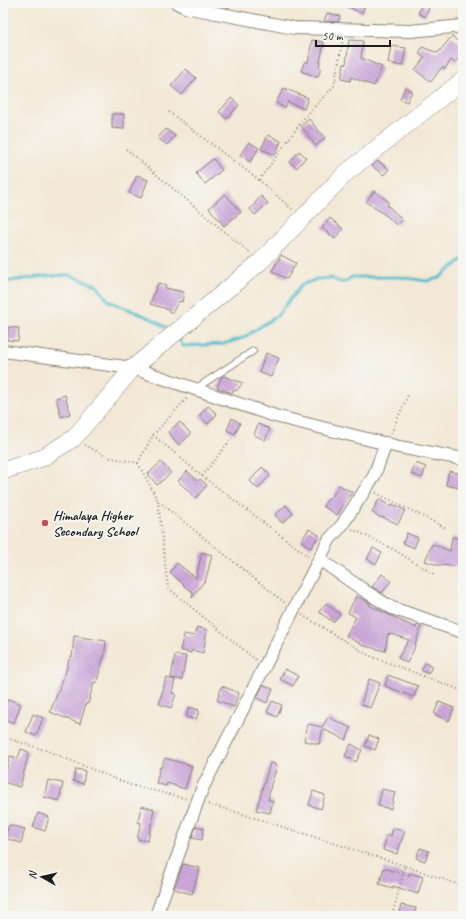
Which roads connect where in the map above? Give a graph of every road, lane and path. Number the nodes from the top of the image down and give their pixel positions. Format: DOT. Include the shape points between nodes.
graph roads {
  1 [pos="177,3"];
  2 [pos="463,26"];
  3 [pos="345,29"];
  4 [pos="463,80"];
  5 [pos="169,112"];
  6 [pos="126,149"];
  7 [pos="259,180"];
  8 [pos="302,218"];
  9 [pos="260,262"];
  10 [pos="253,350"];
  11 [pos="3,351"];
  12 [pos="133,368"];
  13 [pos="194,390"];
  14 [pos="409,393"];
  15 [pos="154,435"];
  16 [pos="74,438"];
  17 [pos="232,438"];
  18 [pos="386,443"];
  19 [pos="463,459"];
  20 [pos="138,463"];
  21 [pos="3,471"];
  22 [pos="202,476"];
  23 [pos="367,487"];
  24 [pos="158,501"];
  25 [pos="342,525"];
  26 [pos="446,528"];
  27 [pos="318,561"];
  28 [pos="435,575"];
  29 [pos="293,609"];
  30 [pos="463,632"];
  31 [pos="264,666"];
  32 [pos="463,691"];
  33 [pos="3,737"];
  34 [pos="197,801"];
  35 [pos="405,866"];
  36 [pos="463,886"];
  37 [pos="156,916"];
  38 [pos="392,916"];
  1 -- 3 [label="street" via="192,9 294,28"];
  2 -- 3 [label="street" via="410,31"];
  3 -- 7 [label="path" via="334,86 305,117"];
  4 -- 8 [label="street" via="346,173"];
  5 -- 7 [label="path"];
  6 -- 9 [label="path"];
  7 -- 8 [label="path"];
  8 -- 9 [label="street"];
  9 -- 12 [label="street"];
  10 -- 13 [label="lane"];
  11 -- 12 [label="street"];
  12 -- 13 [label="street"];
  12 -- 16 [label="street"];
  13 -- 15 [label="path"];
  13 -- 18 [label="street" via="275,416"];
  14 -- 18 [label="path"];
  15 -- 20 [label="path"];
  15 -- 22 [label="path"];
  16 -- 20 [label="path" via="107,457"];
  16 -- 21 [label="street" via="42,458"];
  17 -- 22 [label="path"];
  18 -- 19 [label="street"];
  18 -- 23 [label="street" via="374,476"];
  20 -- 24 [label="path"];
  22 -- 27 [label="path"];
  23 -- 25 [label="street"];
  23 -- 26 [label="path"];
  24 -- 29 [label="path"];
  24 -- 31 [label="path" via="168,588"];
  25 -- 27 [label="street" via="329,540"];
  25 -- 28 [label="path" via="393,549"];
  27 -- 29 [label="street"];
  27 -- 30 [label="street" via="392,608"];
  29 -- 31 [label="street"];
  29 -- 32 [label="path" via="368,655"];
  31 -- 34 [label="street"];
  33 -- 34 [label="path" via="48,751 130,785"];
  34 -- 35 [label="path"];
  34 -- 37 [label="street"];
  35 -- 36 [label="path"];
  35 -- 38 [label="path"];
}
